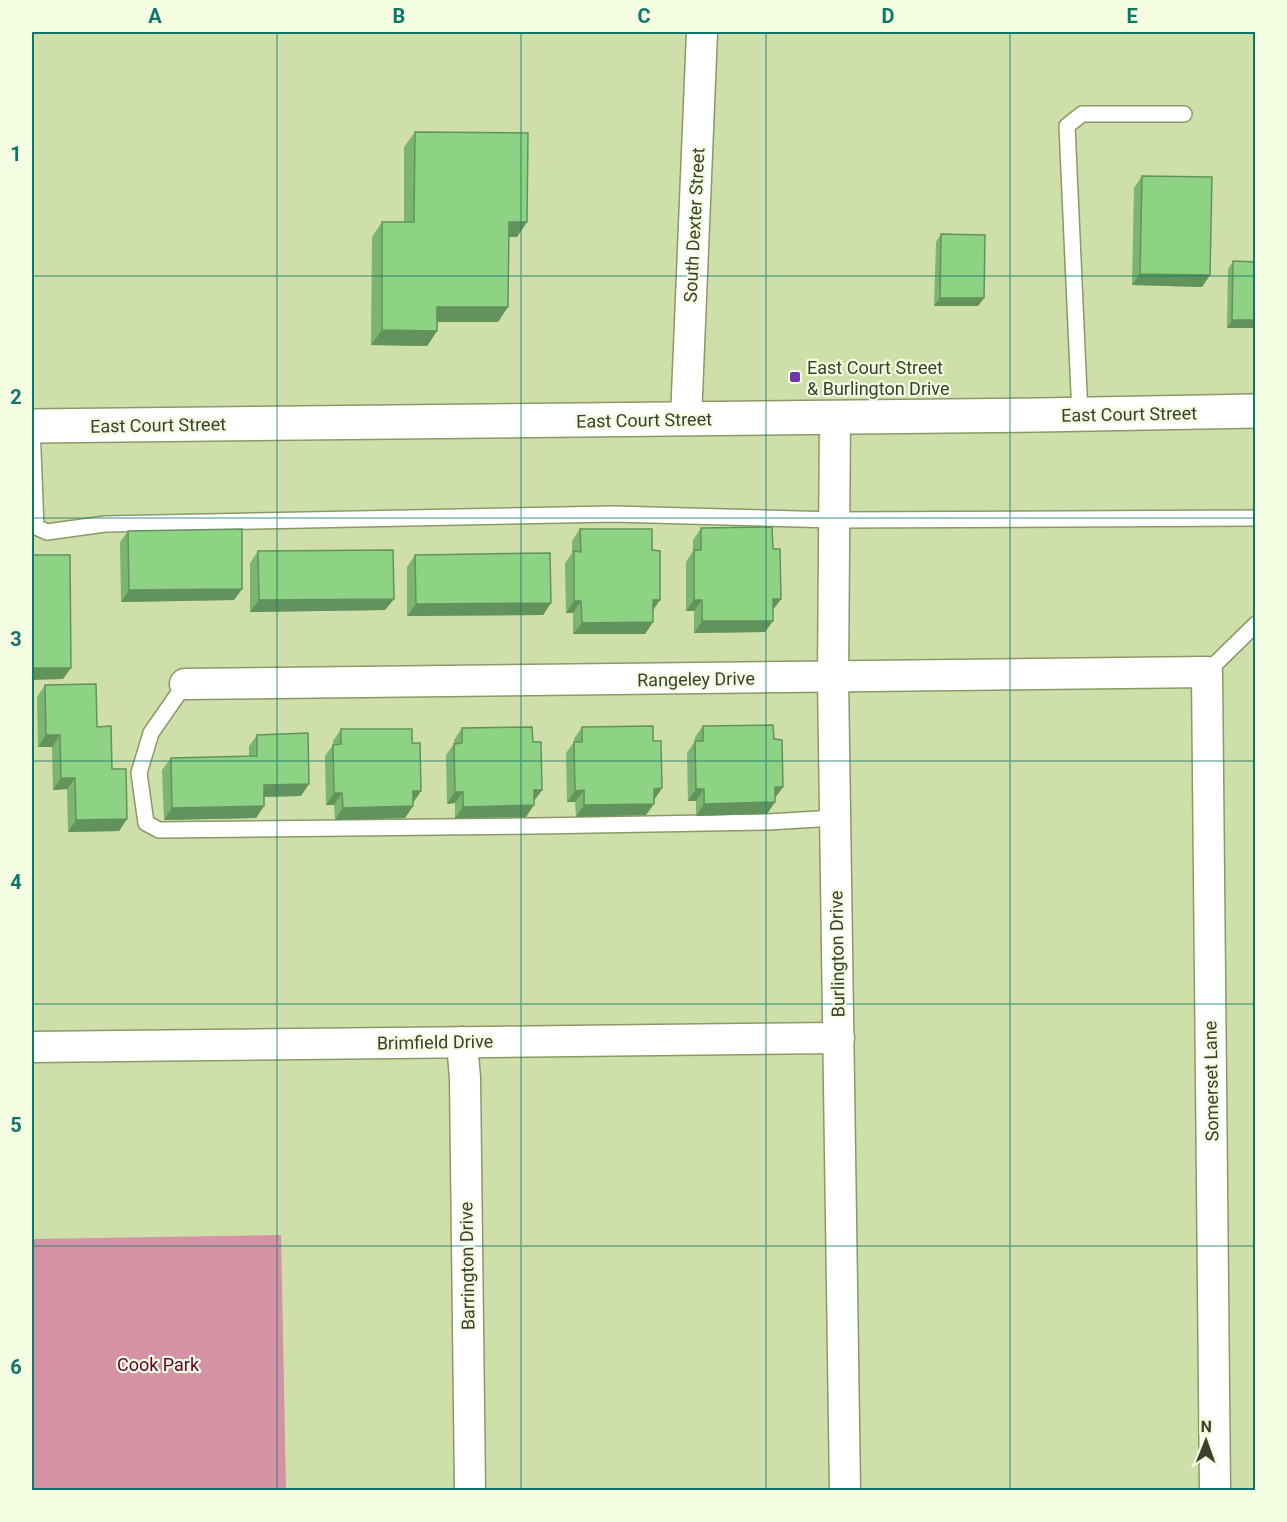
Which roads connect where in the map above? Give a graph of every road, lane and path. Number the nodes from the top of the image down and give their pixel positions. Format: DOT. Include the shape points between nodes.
graph roads {
  1 [pos="702,32"];
  2 [pos="1184,114"];
  3 [pos="1256,411"];
  4 [pos="1080,415"];
  5 [pos="835,417"];
  6 [pos="686,419"];
  7 [pos="32,426"];
  8 [pos="1256,518"];
  9 [pos="835,520"];
  10 [pos="1256,624"];
  11 [pos="1207,672"];
  12 [pos="833,678"];
  13 [pos="185,684"];
  14 [pos="835,818"];
  15 [pos="838,1038"];
  16 [pos="462,1042"];
  17 [pos="32,1047"];
  18 [pos="470,1491"];
  19 [pos="845,1491"];
  20 [pos="1215,1491"];
  1 -- 6 [label="street, South Dexter Street"];
  2 -- 4 [label="lane" via="1082,114 1067,126"];
  3 -- 4 [label="street, East Court Street"];
  4 -- 5 [label="street, East Court Street"];
  5 -- 6 [label="street, East Court Street"];
  5 -- 9 [label="street, Burlington Drive"];
  6 -- 7 [label="street, East Court Street"];
  7 -- 9 [label="lane" via="36,527 47,532 105,524 601,514"];
  8 -- 9 [label="lane"];
  9 -- 12 [label="street, Burlington Drive"];
  10 -- 11 [label="lane"];
  11 -- 12 [label="street, Rangeley Drive"];
  11 -- 20 [label="street, Somerset Lane"];
  12 -- 13 [label="street, Rangeley Drive"];
  12 -- 14 [label="street, Burlington Drive"];
  13 -- 14 [label="lane" via="151,733 139,773 146,823 159,830"];
  14 -- 15 [label="street, Burlington Drive"];
  15 -- 16 [label="street, Brimfield Drive"];
  15 -- 19 [label="street, Burlington Drive"];
  16 -- 17 [label="street, Brimfield Drive"];
  16 -- 18 [label="street, Barrington Drive"];
}
